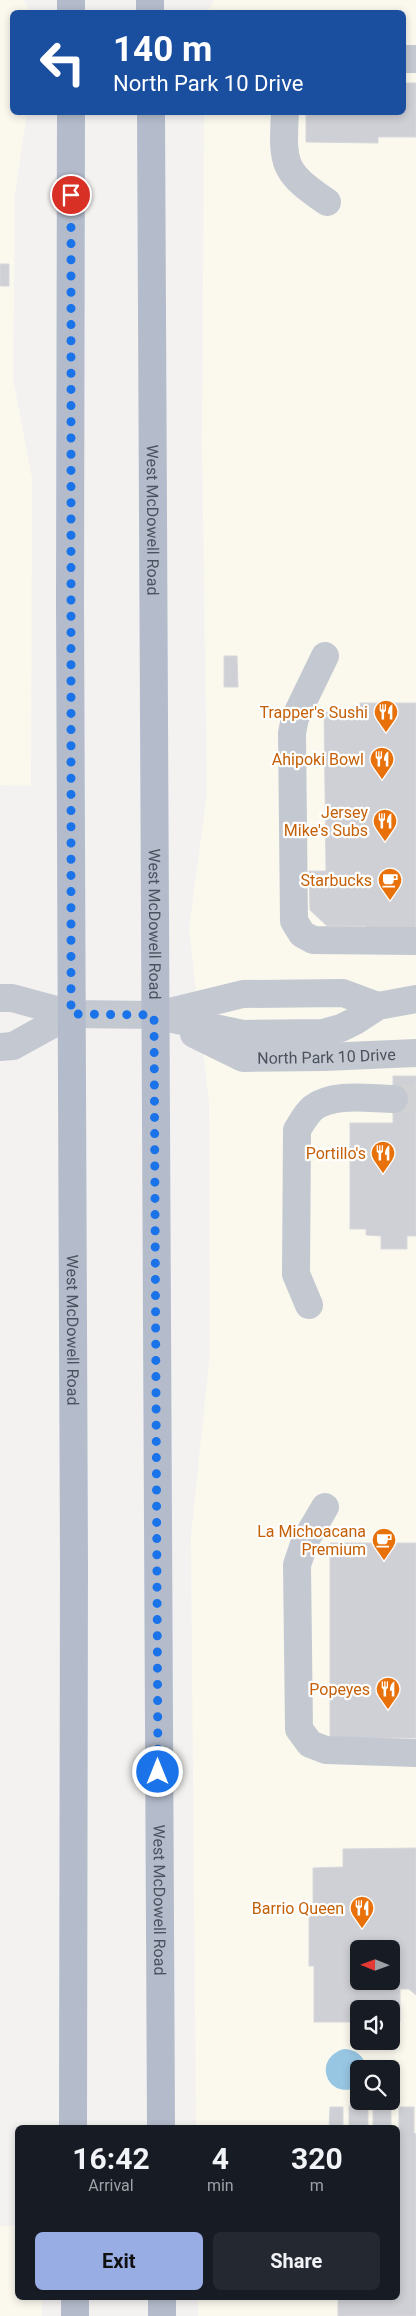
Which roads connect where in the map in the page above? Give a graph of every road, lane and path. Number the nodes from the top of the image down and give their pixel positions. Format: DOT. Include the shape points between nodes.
graph roads {
  1 [pos="71,115"];
  2 [pos="151,115"];
  3 [pos="285,115"];
  4 [pos="327,202"];
  5 [pos="325,656"];
  6 [pos="416,941"];
  7 [pos="0,998"];
  8 [pos="416,999"];
  9 [pos="378,1006"];
  10 [pos="71,1014"];
  11 [pos="154,1015"];
  12 [pos="0,1047"];
  13 [pos="416,1052"];
  14 [pos="394,1099"];
  15 [pos="309,1305"];
  16 [pos="325,1507"];
  17 [pos="416,1753"];
  18 [pos="73,2125"];
  19 [pos="161,2125"];
  20 [pos="75,2300"];
  21 [pos="162,2300"];
  22 [pos="76,2316"];
  23 [pos="162,2316"];
  1 -- 10 [label="main road, West McDowell Road"];
  2 -- 11 [label="main road, West McDowell Road"];
  3 -- 4 [label="lane" via="283,157 290,172 302,185"];
  5 -- 6 [label="lane" via="294,718 292,733 294,921 302,934 313,940"];
  7 -- 10 [label="lane, North Park 10 Drive" via="12,998"];
  8 -- 9 [label="lane, North Park 10 Drive"];
  9 -- 11 [label="lane, North Park 10 Drive" via="343,993 243,994"];
  9 -- 11 [label="lane, North Park 10 Drive" via="356,1021 323,1033 243,1034"];
  10 -- 11 [label="lane, North Park 10 Drive"];
  10 -- 12 [label="lane" via="13,1046"];
  10 -- 18 [label="main road, West McDowell Road"];
  11 -- 13 [label="lane, North Park 10 Drive" via="243,1058"];
  11 -- 19 [label="main road, West McDowell Road"];
  14 -- 15 [label="lane" via="328,1101 314,1107 297,1130 296,1274"];
  16 -- 17 [label="lane" via="304,1541 297,1565 299,1729 310,1744 326,1750"];
  20 -- 22 [label="main road"];
  21 -- 23 [label="main road"];
}
